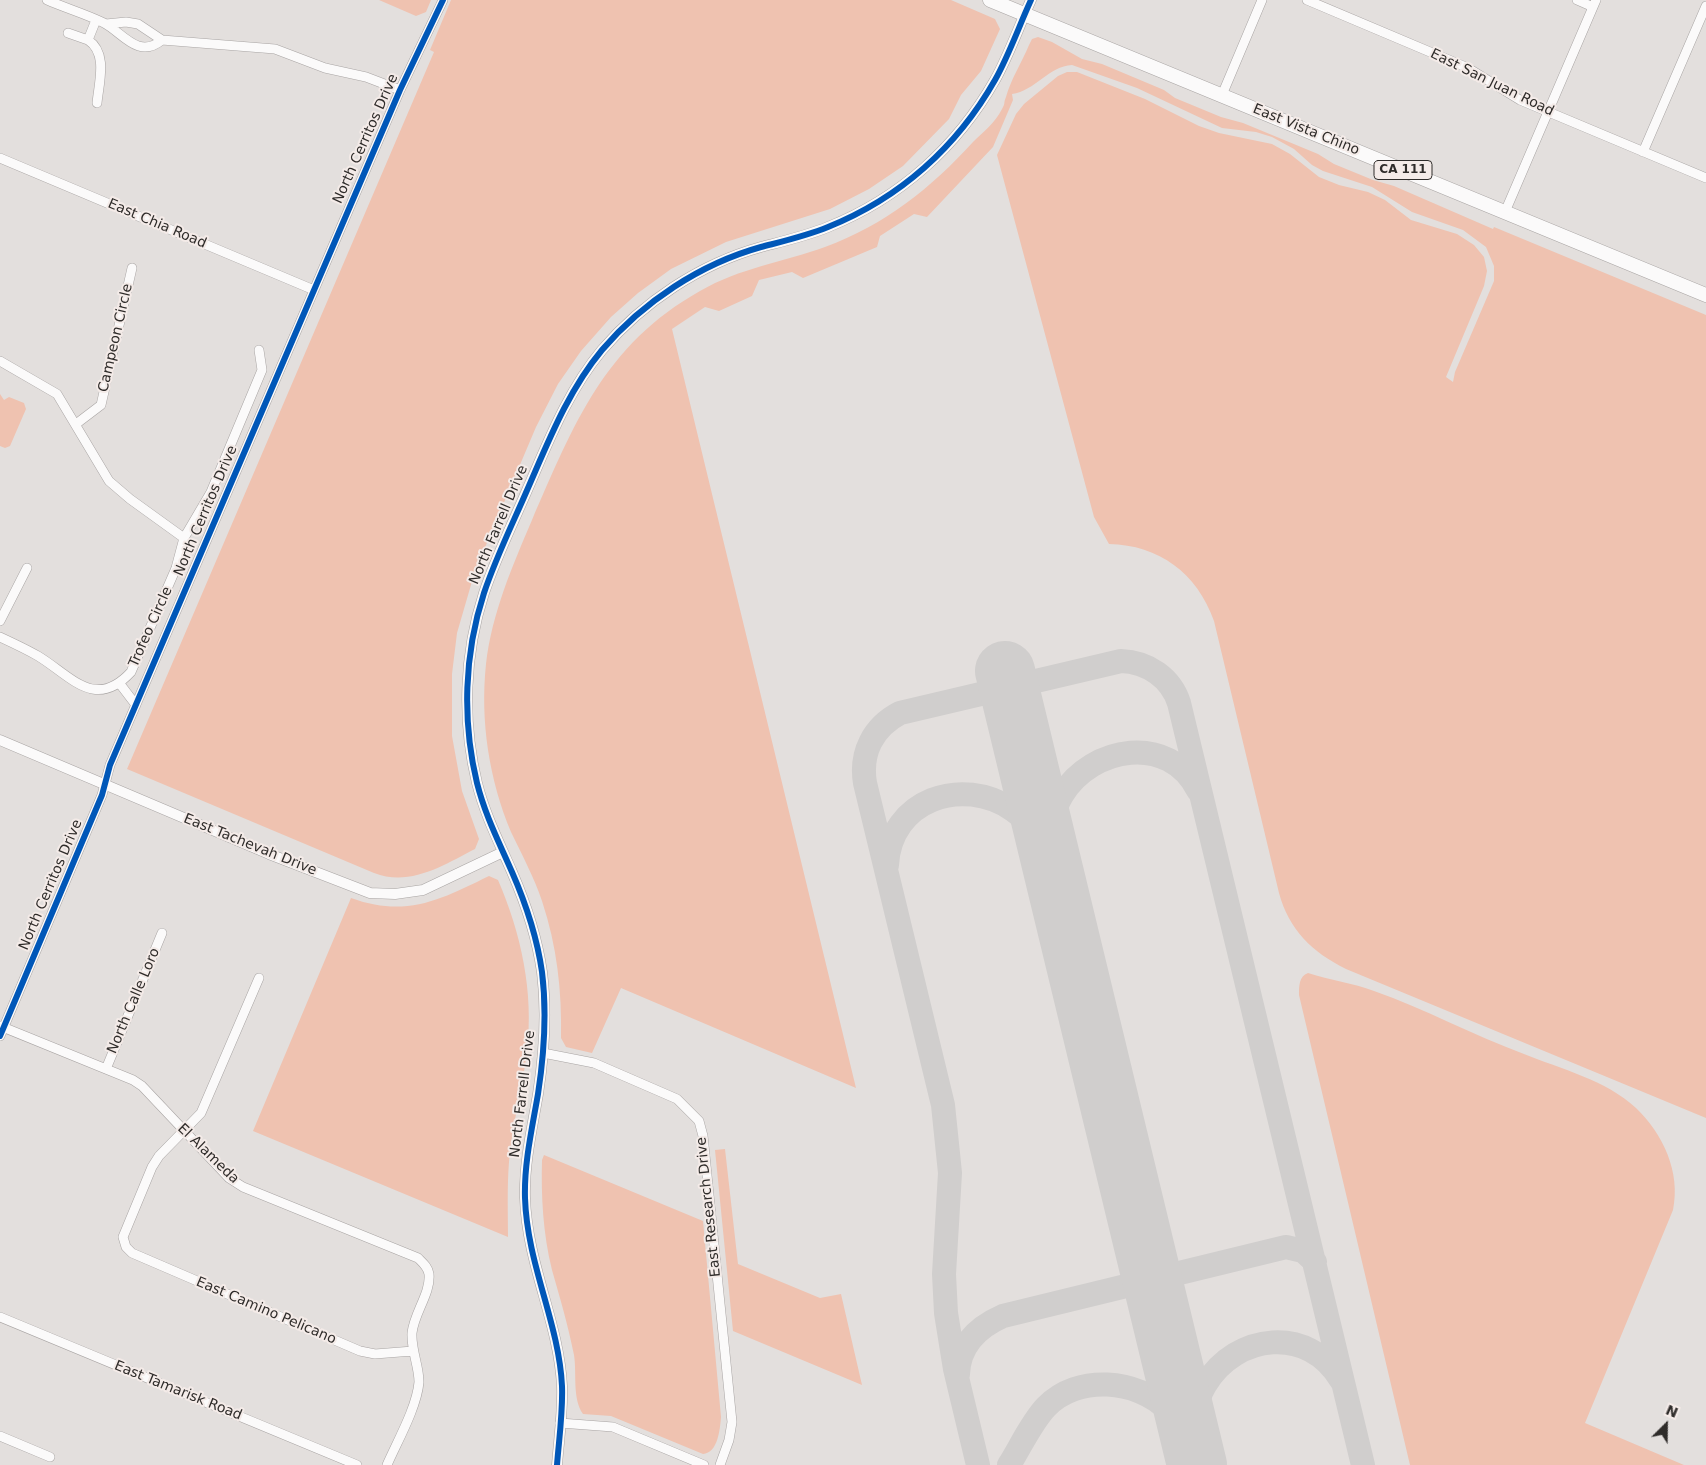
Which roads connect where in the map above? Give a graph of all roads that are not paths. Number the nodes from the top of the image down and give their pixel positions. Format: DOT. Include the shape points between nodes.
graph roads {
  1 [pos="46,0"];
  2 [pos="443,0"];
  3 [pos="990,0"];
  4 [pos="1031,0"];
  5 [pos="1262,0"];
  6 [pos="1307,0"];
  7 [pos="1577,0"];
  8 [pos="1595,3"];
  9 [pos="1706,6"];
  10 [pos="1024,15"];
  11 [pos="96,20"];
  12 [pos="106,24"];
  13 [pos="68,33"];
  14 [pos="88,40"];
  15 [pos="162,40"];
  16 [pos="400,90"];
  17 [pos="1222,95"];
  18 [pos="98,103"];
  19 [pos="1548,112"];
  20 [pos="1643,152"];
  21 [pos="0,158"];
  22 [pos="1706,178"];
  23 [pos="1505,212"];
  24 [pos="132,268"];
  25 [pos="314,290"];
  26 [pos="1706,295"];
  27 [pos="259,350"];
  28 [pos="0,362"];
  29 [pos="76,424"];
  30 [pos="184,538"];
  31 [pos="26,568"];
  32 [pos="0,621"];
  33 [pos="0,637"];
  34 [pos="120,684"];
  35 [pos="136,706"];
  36 [pos="0,740"];
  37 [pos="105,785"];
  38 [pos="503,852"];
  39 [pos="162,933"];
  40 [pos="260,978"];
  41 [pos="1,1030"];
  42 [pos="543,1053"];
  43 [pos="106,1069"];
  44 [pos="184,1132"];
  45 [pos="0,1317"];
  46 [pos="413,1351"];
  47 [pos="560,1422"];
  48 [pos="0,1436"];
  49 [pos="50,1457"];
  50 [pos="352,1464"];
  51 [pos="387,1465"];
  52 [pos="557,1465"];
  53 [pos="704,1465"];
  54 [pos="720,1465"];
  1 -- 11 [label="street"];
  2 -- 16 [label="street, North Cerritos Drive"];
  3 -- 10 [label="main road, East Vista Chino / CA 111"];
  4 -- 10 [label="street, North Farrell Drive"];
  5 -- 17 [label="street"];
  6 -- 19 [label="street, East San Juan Road" via="1468,68 1520,100"];
  7 -- 8 [label="street"];
  8 -- 19 [label="street"];
  9 -- 20 [label="street"];
  10 -- 17 [label="main road, East Vista Chino / CA 111"];
  10 -- 38 [label="street, North Farrell Drive" via="996,78 970,119 914,177 850,218 793,240 736,255 679,284 627,324 599,354 576,387 556,423 492,571 470,651 467,696 472,760 482,800"];
  11 -- 12 [label="street"];
  11 -- 14 [label="street"];
  12 -- 15 [label="street" via="138,24"];
  12 -- 15 [label="street" via="132,44 152,46"];
  13 -- 14 [label="street"];
  14 -- 18 [label="street" via="97,47 100,57"];
  15 -- 16 [label="street" via="274,49"];
  16 -- 25 [label="street, North Cerritos Drive"];
  17 -- 23 [label="main road, East Vista Chino / CA 111"];
  19 -- 20 [label="street, East San Juan Road"];
  19 -- 23 [label="street"];
  20 -- 22 [label="street, East San Juan Road"];
  21 -- 25 [label="street, East Chia Road"];
  23 -- 26 [label="main road, East Vista Chino / CA 111"];
  24 -- 29 [label="street, Campeon Circle" via="101,405"];
  25 -- 35 [label="street, North Cerritos Drive"];
  27 -- 30 [label="street, Trofeo Circle" via="262,370 211,492"];
  28 -- 29 [label="street" via="57,394"];
  29 -- 30 [label="street" via="109,481"];
  30 -- 34 [label="street, Trofeo Circle" via="176,568 146,639 131,672"];
  31 -- 32 [label="street"];
  33 -- 34 [label="street" via="38,656 74,683 95,690"];
  34 -- 35 [label="street"];
  35 -- 37 [label="street, North Cerritos Drive" via="110,765"];
  36 -- 37 [label="street, East Tachevah Drive"];
  37 -- 38 [label="street, East Tachevah Drive" via="370,893 423,890"];
  37 -- 41 [label="street, North Cerritos Drive"];
  38 -- 42 [label="street, North Farrell Drive" via="524,900 538,953 543,990"];
  39 -- 43 [label="street, North Calle Loro"];
  40 -- 44 [label="street" via="201,1113"];
  41 -- 43 [label="street, El Alameda"];
  42 -- 47 [label="street, North Farrell Drive" via="529,1141 526,1221 557,1355 562,1385"];
  42 -- 54 [label="street, East Research Drive" via="594,1063 677,1099 699,1121 732,1422"];
  43 -- 44 [label="street, El Alameda" via="142,1086"];
  44 -- 46 [label="street, El Alameda" via="243,1187 418,1258 429,1273 412,1332"];
  44 -- 46 [label="street, East Camino Pelicano" via="152,1167 123,1237 132,1253 360,1351 374,1354"];
  45 -- 50 [label="street, East Tamarisk Road"];
  46 -- 51 [label="street" via="419,1382"];
  47 -- 52 [label="street, North Farrell Drive"];
  47 -- 53 [label="street" via="613,1427"];
  48 -- 49 [label="street"];
}
